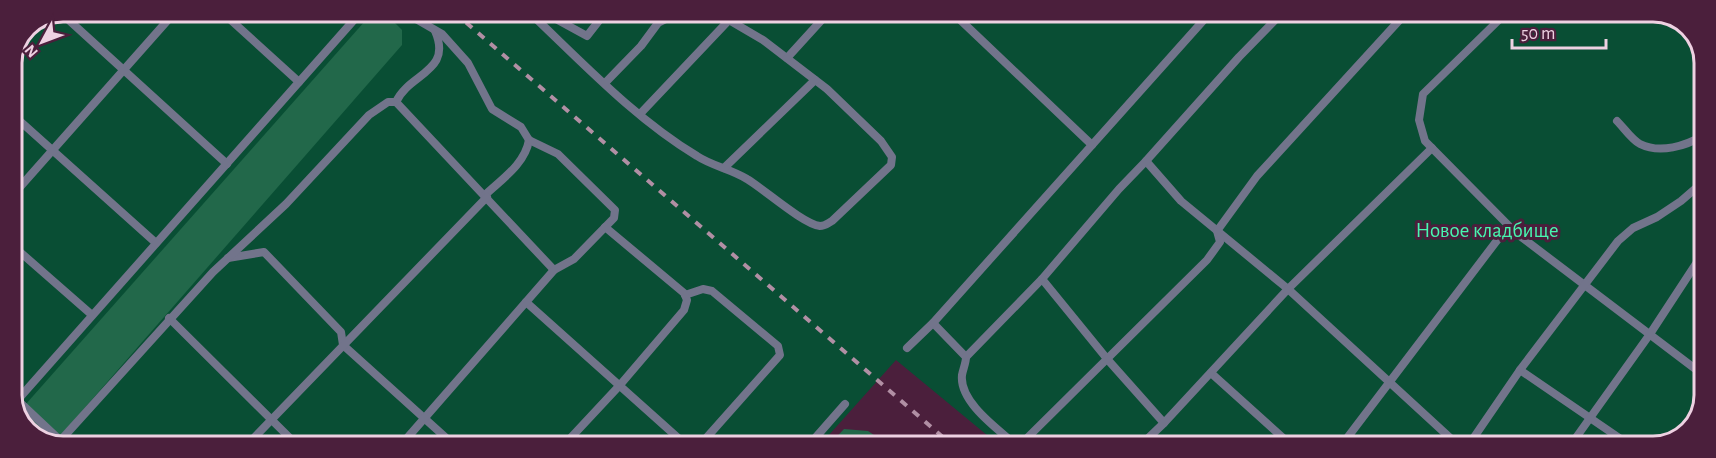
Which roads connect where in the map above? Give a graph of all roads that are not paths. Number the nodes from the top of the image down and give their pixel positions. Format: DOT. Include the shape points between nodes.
graph roads {
  1 [pos="71,22"];
  2 [pos="166,22"];
  3 [pos="233,22"];
  4 [pos="352,22"];
  5 [pos="422,22"];
  6 [pos="541,22"];
  7 [pos="562,22"];
  8 [pos="598,22"];
  9 [pos="660,22"];
  10 [pos="727,22"];
  11 [pos="735,22"];
  12 [pos="820,22"];
  13 [pos="962,22"];
  14 [pos="1201,22"];
  15 [pos="1273,22"];
  16 [pos="1398,22"];
  17 [pos="1497,22"];
  18 [pos="435,29"];
  19 [pos="787,58"];
  20 [pos="124,70"];
  21 [pos="815,80"];
  22 [pos="299,82"];
  23 [pos="605,83"];
  24 [pos="396,102"];
  25 [pos="640,114"];
  26 [pos="1617,121"];
  27 [pos="22,123"];
  28 [pos="529,140"];
  29 [pos="1693,141"];
  30 [pos="1092,145"];
  31 [pos="1432,148"];
  32 [pos="53,150"];
  33 [pos="1146,161"];
  34 [pos="227,164"];
  35 [pos="724,168"];
  36 [pos="22,184"];
  37 [pos="1693,190"];
  38 [pos="486,196"];
  39 [pos="1508,226"];
  40 [pos="605,227"];
  41 [pos="1217,231"];
  42 [pos="156,243"];
  43 [pos="23,254"];
  44 [pos="228,258"];
  45 [pos="1694,267"];
  46 [pos="554,270"];
  47 [pos="1042,279"];
  48 [pos="1584,284"];
  49 [pos="1288,289"];
  50 [pos="685,296"];
  51 [pos="526,302"];
  52 [pos="92,315"];
  53 [pos="170,318"];
  54 [pos="933,323"];
  55 [pos="1650,334"];
  56 [pos="342,345"];
  57 [pos="907,348"];
  58 [pos="966,357"];
  59 [pos="1108,360"];
  60 [pos="1694,368"];
  61 [pos="1520,370"];
  62 [pos="1211,373"];
  63 [pos="1389,381"];
  64 [pos="620,386"];
  65 [pos="23,391"];
  66 [pos="844,404"];
  67 [pos="26,410"];
  68 [pos="272,418"];
  69 [pos="425,418"];
  70 [pos="1591,418"];
  71 [pos="1164,423"];
  72 [pos="53,434"];
  73 [pos="68,435"];
  74 [pos="256,435"];
  75 [pos="288,435"];
  76 [pos="410,435"];
  77 [pos="443,435"];
  78 [pos="573,435"];
  79 [pos="675,435"];
  80 [pos="709,435"];
  81 [pos="818,435"];
  82 [pos="1006,435"];
  83 [pos="1029,435"];
  84 [pos="1152,435"];
  85 [pos="1280,435"];
  86 [pos="1349,435"];
  87 [pos="1448,435"];
  88 [pos="1476,435"];
  89 [pos="1578,435"];
  90 [pos="1615,435"];
  1 -- 20 [label="lane"];
  2 -- 20 [label="lane"];
  3 -- 22 [label="lane"];
  4 -- 22 [label="lane"];
  5 -- 18 [label="lane"];
  6 -- 23 [label="lane"];
  7 -- 8 [label="lane" via="587,36"];
  9 -- 23 [label="lane"];
  10 -- 25 [label="lane"];
  11 -- 19 [label="lane"];
  12 -- 19 [label="lane"];
  13 -- 30 [label="lane"];
  14 -- 30 [label="lane"];
  15 -- 33 [label="lane"];
  16 -- 41 [label="lane" via="1257,176"];
  17 -- 31 [label="lane" via="1423,94 1419,120 1425,141"];
  18 -- 24 [label="lane" via="441,53 420,78 400,93"];
  18 -- 28 [label="lane" via="468,63 492,109 521,127"];
  19 -- 21 [label="lane"];
  20 -- 32 [label="lane"];
  20 -- 34 [label="lane"];
  21 -- 35 [label="lane"];
  21 -- 35 [label="lane" via="881,141 891,157 891,165 823,226 805,219 746,178"];
  22 -- 34 [label="lane"];
  23 -- 25 [label="lane"];
  24 -- 38 [label="lane"];
  24 -- 44 [label="lane" via="388,102 369,115 286,204"];
  25 -- 35 [label="lane" via="698,157"];
  26 -- 29 [label="lane" via="1639,144 1650,147 1671,148"];
  27 -- 32 [label="lane"];
  28 -- 38 [label="lane" via="521,161"];
  28 -- 40 [label="lane" via="558,154 615,210 614,218"];
  30 -- 54 [label="lane"];
  31 -- 39 [label="lane"];
  31 -- 49 [label="lane"];
  32 -- 36 [label="lane"];
  32 -- 42 [label="lane"];
  33 -- 41 [label="lane" via="1180,201"];
  33 -- 47 [label="lane"];
  34 -- 42 [label="lane"];
  37 -- 48 [label="lane" via="1657,217 1633,228"];
  38 -- 46 [label="lane"];
  38 -- 56 [label="lane"];
  39 -- 48 [label="lane"];
  39 -- 63 [label="lane"];
  40 -- 46 [label="lane" via="574,259"];
  40 -- 50 [label="lane"];
  41 -- 49 [label="lane"];
  41 -- 59 [label="lane" via="1220,242 1207,260"];
  42 -- 52 [label="lane"];
  43 -- 52 [label="lane"];
  44 -- 53 [label="lane"];
  44 -- 56 [label="lane" via="264,252 341,332"];
  45 -- 55 [label="lane"];
  46 -- 51 [label="lane"];
  47 -- 58 [label="lane"];
  47 -- 59 [label="lane"];
  48 -- 55 [label="lane"];
  48 -- 61 [label="lane"];
  49 -- 62 [label="lane"];
  49 -- 63 [label="lane"];
  50 -- 64 [label="lane" via="684,310"];
  50 -- 80 [label="lane" via="703,289 712,291 778,346 780,355"];
  51 -- 64 [label="lane"];
  51 -- 69 [label="lane"];
  52 -- 65 [label="lane"];
  53 -- 68 [label="lane"];
  53 -- 73 [label="lane"];
  54 -- 57 [label="lane"];
  54 -- 58 [label="lane"];
  55 -- 60 [label="lane"];
  55 -- 70 [label="lane"];
  56 -- 68 [label="lane"];
  56 -- 69 [label="lane"];
  58 -- 82 [label="lane" via="964,392 976,409"];
  59 -- 71 [label="lane"];
  59 -- 83 [label="lane"];
  61 -- 70 [label="lane"];
  61 -- 88 [label="lane"];
  62 -- 71 [label="lane"];
  62 -- 85 [label="lane"];
  63 -- 86 [label="lane"];
  63 -- 87 [label="lane"];
  64 -- 78 [label="lane"];
  64 -- 79 [label="lane"];
  66 -- 81 [label="lane"];
  67 -- 72 [label="lane"];
  68 -- 74 [label="lane"];
  68 -- 75 [label="lane"];
  69 -- 76 [label="lane"];
  69 -- 77 [label="lane"];
  70 -- 89 [label="lane"];
  70 -- 90 [label="lane"];
  71 -- 84 [label="lane"];
}
